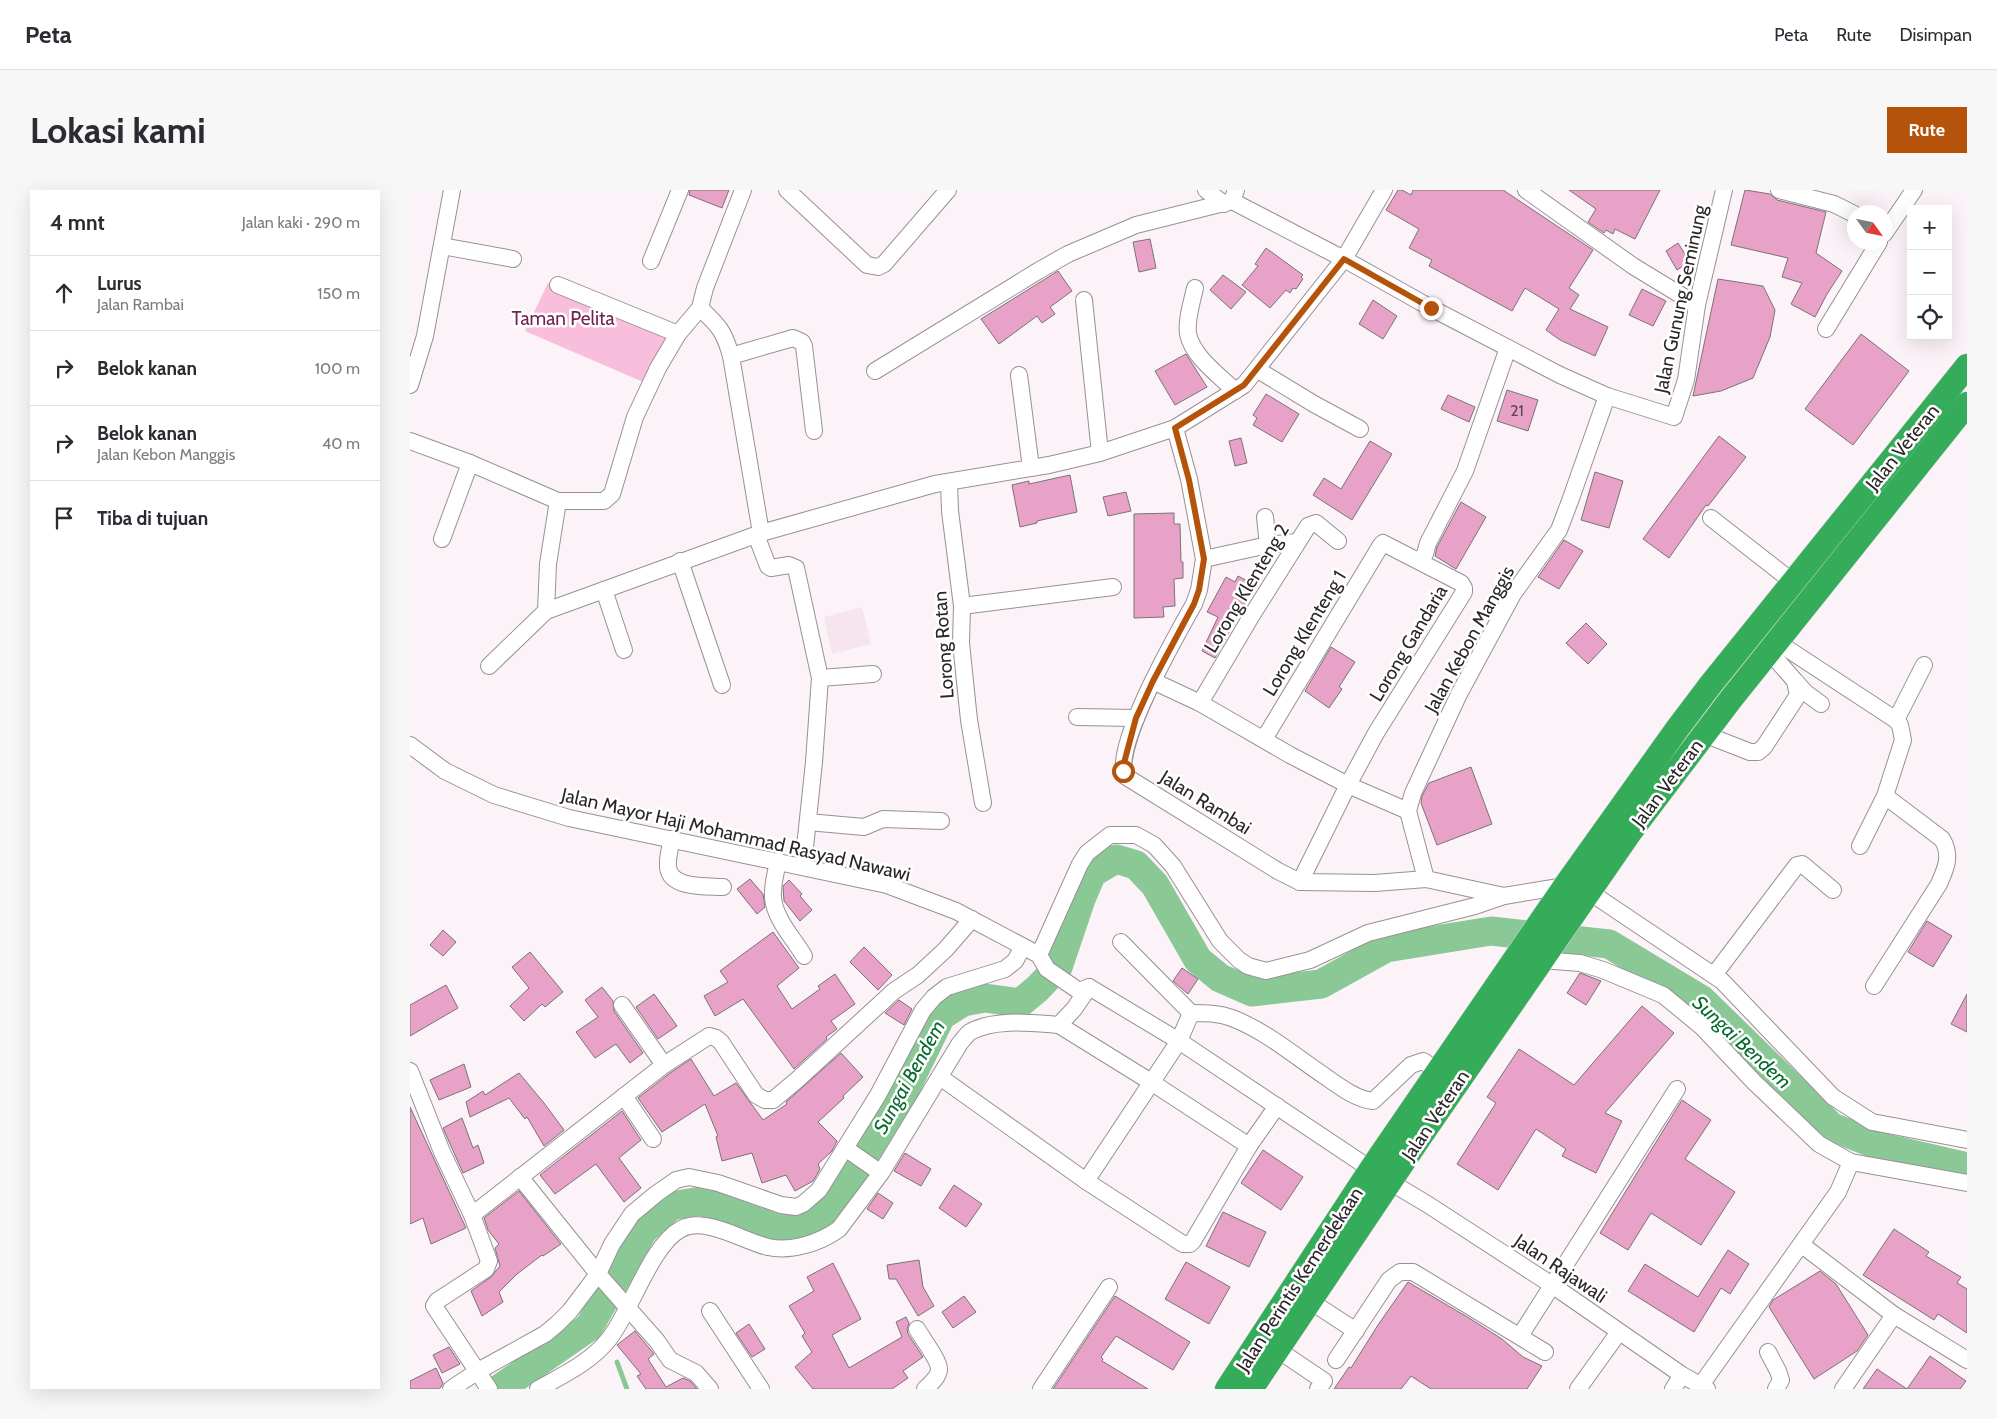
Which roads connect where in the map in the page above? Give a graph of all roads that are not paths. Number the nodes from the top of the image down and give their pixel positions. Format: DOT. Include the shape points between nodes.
graph roads {
  1 [pos="452,190"];
  2 [pos="680,190"];
  3 [pos="743,190"];
  4 [pos="786,190"];
  5 [pos="948,190"];
  6 [pos="1206,190"];
  7 [pos="1384,190"];
  8 [pos="1526,190"];
  9 [pos="1724,190"];
  10 [pos="1779,190"];
  11 [pos="1914,190"];
  12 [pos="1836,197"];
  13 [pos="1231,198"];
  14 [pos="1847,207"];
  15 [pos="1892,222"];
  16 [pos="442,246"];
  17 [pos="1874,250"];
  18 [pos="513,259"];
  19 [pos="1344,259"];
  20 [pos="651,261"];
  21 [pos="558,285"];
  22 [pos="1196,288"];
  23 [pos="1084,300"];
  24 [pos="1697,305"];
  25 [pos="700,308"];
  26 [pos="1826,329"];
  27 [pos="678,334"];
  28 [pos="1508,348"];
  29 [pos="731,356"];
  30 [pos="1967,366"];
  31 [pos="1258,370"];
  32 [pos="875,371"];
  33 [pos="1019,375"];
  34 [pos="410,385"];
  35 [pos="1235,392"];
  36 [pos="1607,396"];
  37 [pos="1967,404"];
  38 [pos="1175,428"];
  39 [pos="1360,429"];
  40 [pos="814,431"];
  41 [pos="410,441"];
  42 [pos="1100,453"];
  43 [pos="470,463"];
  44 [pos="1031,468"];
  45 [pos="949,484"];
  46 [pos="558,500"];
  47 [pos="1265,517"];
  48 [pos="1711,518"];
  49 [pos="758,534"];
  50 [pos="442,540"];
  51 [pos="1338,541"];
  52 [pos="1296,542"];
  53 [pos="1268,545"];
  54 [pos="1204,559"];
  55 [pos="680,561"];
  56 [pos="1419,561"];
  57 [pos="1793,582"];
  58 [pos="1113,587"];
  59 [pos="604,590"];
  60 [pos="962,606"];
  61 [pos="546,611"];
  62 [pos="1773,647"];
  63 [pos="624,650"];
  64 [pos="1924,665"];
  65 [pos="489,666"];
  66 [pos="873,674"];
  67 [pos="820,678"];
  68 [pos="1153,681"];
  69 [pos="1794,681"];
  70 [pos="722,686"];
  71 [pos="1200,703"];
  72 [pos="1821,704"];
  73 [pos="1078,716"];
  74 [pos="1136,718"];
  75 [pos="1896,720"];
  76 [pos="1704,734"];
  77 [pos="1264,739"];
  78 [pos="410,745"];
  79 [pos="1348,785"];
  80 [pos="1886,796"];
  81 [pos="983,803"];
  82 [pos="1408,811"];
  83 [pos="941,821"];
  84 [pos="808,822"];
  85 [pos="672,839"];
  86 [pos="1860,846"];
  87 [pos="778,861"];
  88 [pos="803,866"];
  89 [pos="1426,878"];
  90 [pos="1300,882"];
  91 [pos="723,887"];
  92 [pos="1833,890"];
  93 [pos="1573,895"];
  94 [pos="1504,896"];
  95 [pos="972,919"];
  96 [pos="1121,942"];
  97 [pos="1023,947"];
  98 [pos="1537,953"];
  99 [pos="804,956"];
  100 [pos="1043,962"];
  101 [pos="1714,975"];
  102 [pos="1874,986"];
  103 [pos="1084,990"];
  104 [pos="622,1005"];
  105 [pos="1191,1014"];
  106 [pos="1059,1025"];
  107 [pos="1179,1041"];
  108 [pos="664,1065"];
  109 [pos="410,1072"];
  110 [pos="1436,1075"];
  111 [pos="940,1077"];
  112 [pos="1151,1082"];
  113 [pos="1677,1089"];
  114 [pos="624,1096"];
  115 [pos="1277,1106"];
  116 [pos="652,1140"];
  117 [pos="1967,1140"];
  118 [pos="1249,1146"];
  119 [pos="848,1150"];
  120 [pos="1851,1162"];
  121 [pos="877,1170"];
  122 [pos="520,1177"];
  123 [pos="1384,1177"];
  124 [pos="1965,1177"];
  125 [pos="1086,1181"];
  126 [pos="472,1215"];
  127 [pos="1802,1245"];
  128 [pos="602,1278"];
  129 [pos="1552,1285"];
  130 [pos="1110,1287"];
  131 [pos="1310,1301"];
  132 [pos="626,1305"];
  133 [pos="710,1311"];
  134 [pos="1894,1314"];
  135 [pos="917,1329"];
  136 [pos="1356,1331"];
  137 [pos="1619,1332"];
  138 [pos="1520,1336"];
  139 [pos="1278,1350"];
  140 [pos="1545,1352"];
  141 [pos="1768,1352"];
  142 [pos="1336,1360"];
  143 [pos="1967,1360"];
  144 [pos="1682,1375"];
  145 [pos="484,1381"];
  146 [pos="1704,1387"];
  147 [pos="451,1389"];
  148 [pos="538,1389"];
  149 [pos="710,1389"];
  150 [pos="761,1389"];
  151 [pos="925,1389"];
  152 [pos="1042,1389"];
  153 [pos="1227,1389"];
  154 [pos="1252,1389"];
  155 [pos="1318,1389"];
  156 [pos="1578,1389"];
  157 [pos="1673,1389"];
  158 [pos="1776,1389"];
  159 [pos="1843,1389"];
  1 -- 16 [label="street"];
  2 -- 20 [label="street"];
  3 -- 25 [label="street"];
  4 -- 5 [label="street" via="867,266 878,267"];
  6 -- 13 [label="street"];
  7 -- 19 [label="street"];
  8 -- 24 [label="street" via="1634,266"];
  9 -- 24 [label="street, Jalan Gunung Seminung"];
  10 -- 12 [label="street"];
  11 -- 15 [label="street"];
  12 -- 14 [label="street"];
  13 -- 19 [label="street"];
  13 -- 32 [label="street" via="1136,225 1068,254"];
  16 -- 18 [label="street"];
  16 -- 34 [label="street" via="425,336"];
  17 -- 26 [label="street"];
  19 -- 28 [label="street"];
  19 -- 31 [label="street"];
  21 -- 27 [label="street"];
  22 -- 35 [label="street" via="1188,332 1190,342 1196,353"];
  23 -- 42 [label="street"];
  24 -- 36 [label="street, Jalan Gunung Seminung" via="1686,380 1674,416"];
  25 -- 27 [label="street"];
  25 -- 29 [label="street" via="718,325"];
  27 -- 46 [label="street" via="635,417 612,494 604,502"];
  28 -- 36 [label="street"];
  28 -- 56 [label="street, Lorong Gandaria" via="1465,471"];
  29 -- 40 [label="street" via="793,338 802,342"];
  29 -- 49 [label="street"];
  30 -- 57 [label="highway, Jalan Veteran"];
  31 -- 35 [label="street"];
  31 -- 39 [label="street"];
  33 -- 44 [label="street"];
  35 -- 38 [label="street"];
  36 -- 82 [label="street, Jalan Kebon Manggis" via="1559,530 1513,594 1459,694 1424,767"];
  37 -- 62 [label="highway, Jalan Veteran"];
  38 -- 42 [label="street"];
  38 -- 54 [label="street, Jalan Rambai"];
  41 -- 43 [label="street"];
  42 -- 44 [label="street"];
  43 -- 46 [label="street"];
  43 -- 50 [label="street"];
  44 -- 45 [label="street"];
  45 -- 49 [label="street" via="935,484"];
  45 -- 60 [label="street, Lorong Rotan"];
  46 -- 61 [label="street" via="548,564"];
  47 -- 53 [label="street"];
  48 -- 57 [label="street"];
  49 -- 55 [label="street"];
  49 -- 67 [label="street" via="768,566 796,568"];
  51 -- 52 [label="street, Lorong Klenteng 2" via="1316,523 1308,526"];
  52 -- 53 [label="street"];
  52 -- 71 [label="street, Lorong Klenteng 2"];
  53 -- 54 [label="street"];
  54 -- 68 [label="street, Jalan Rambai" via="1194,604"];
  55 -- 59 [label="street"];
  55 -- 70 [label="street"];
  56 -- 77 [label="street, Lorong Klenteng 1" via="1383,543 1379,547"];
  56 -- 79 [label="street, Lorong Gandaria" via="1461,583 1464,592 1376,733"];
  57 -- 93 [label="highway, Jalan Veteran" via="1676,729"];
  58 -- 60 [label="street"];
  59 -- 61 [label="street"];
  59 -- 63 [label="street"];
  60 -- 81 [label="street, Lorong Rotan" via="962,653 969,720"];
  61 -- 65 [label="street"];
  62 -- 69 [label="street"];
  62 -- 75 [label="street"];
  62 -- 76 [label="highway, Jalan Veteran"];
  64 -- 75 [label="street"];
  66 -- 67 [label="street"];
  67 -- 84 [label="street"];
  68 -- 71 [label="street"];
  68 -- 74 [label="street, Jalan Rambai"];
  69 -- 72 [label="street"];
  69 -- 76 [label="street" via="1798,695 1795,702 1758,752 1750,752"];
  71 -- 77 [label="street"];
  73 -- 74 [label="street"];
  74 -- 90 [label="street, Jalan Rambai" via="1124,763 1125,776"];
  75 -- 80 [label="street" via="1903,740"];
  76 -- 93 [label="highway, Jalan Veteran" via="1631,831"];
  77 -- 79 [label="street"];
  78 -- 85 [label="street, Jalan Mayor Haji Mohammad Rasyad Nawawi" via="445,771 494,795 569,818"];
  79 -- 82 [label="street"];
  79 -- 90 [label="street, Lorong Gandaria"];
  80 -- 86 [label="street"];
  80 -- 102 [label="street" via="1942,839 1948,858 1939,884"];
  82 -- 89 [label="street"];
  83 -- 84 [label="street" via="883,819 864,827"];
  84 -- 88 [label="street"];
  85 -- 87 [label="street, Jalan Mayor Haji Mohammad Rasyad Nawawi"];
  85 -- 91 [label="street" via="668,869 673,878 680,882"];
  87 -- 88 [label="street, Jalan Mayor Haji Mohammad Rasyad Nawawi"];
  87 -- 99 [label="street" via="772,894 776,911"];
  88 -- 95 [label="street, Jalan Mayor Haji Mohammad Rasyad Nawawi" via="887,885"];
  89 -- 90 [label="street, Jalan Rambai" via="1375,883"];
  89 -- 94 [label="street, Jalan Rambai"];
  92 -- 101 [label="street" via="1802,864 1797,866"];
  93 -- 94 [label="street, Jalan Rambai"];
  93 -- 98 [label="highway, Jalan Veteran"];
  93 -- 101 [label="street"];
  94 -- 100 [label="street" via="1368,933 1310,960 1266,971 1248,966 1220,941 1173,866 1154,845 1136,834 1110,835 1087,852 1080,864"];
  95 -- 97 [label="street, Jalan Mayor Haji Mohammad Rasyad Nawawi"];
  95 -- 108 [label="street" via="918,975 894,991 773,1100 765,1100 756,1094 716,1038 709,1036"];
  96 -- 105 [label="street"];
  97 -- 100 [label="street, Jalan Mayor Haji Mohammad Rasyad Nawawi"];
  97 -- 119 [label="street" via="1015,961 1005,969 947,988 934,997 923,1010"];
  98 -- 110 [label="highway, Jalan Veteran"];
  98 -- 120 [label="street" via="1603,970 1663,995 1702,1027 1819,1144"];
  98 -- 123 [label="highway, Jalan Veteran"];
  100 -- 103 [label="street, Jalan Mayor Haji Mohammad Rasyad Nawawi"];
  101 -- 117 [label="street" via="1833,1097 1872,1122"];
  103 -- 106 [label="street" via="1074,1009"];
  103 -- 107 [label="street"];
  104 -- 108 [label="street"];
  105 -- 107 [label="street"];
  105 -- 110 [label="street" via="1210,1013 1232,1018 1258,1031 1364,1100 1373,1101 1411,1065 1423,1061"];
  106 -- 111 [label="street" via="1024,1022 970,1032"];
  106 -- 112 [label="street"];
  107 -- 112 [label="street"];
  107 -- 115 [label="street"];
  108 -- 114 [label="street"];
  109 -- 126 [label="street"];
  110 -- 123 [label="highway, Jalan Veteran"];
  111 -- 121 [label="street"];
  111 -- 125 [label="street"];
  112 -- 118 [label="street"];
  112 -- 125 [label="street"];
  113 -- 129 [label="street"];
  114 -- 116 [label="street"];
  114 -- 122 [label="street"];
  115 -- 118 [label="street"];
  115 -- 123 [label="street"];
  118 -- 125 [label="street" via="1190,1244 1183,1244"];
  119 -- 121 [label="street"];
  119 -- 128 [label="street" via="819,1190 796,1207 718,1183 689,1177 676,1180 632,1214 612,1244"];
  120 -- 124 [label="street"];
  120 -- 127 [label="street" via="1840,1189"];
  121 -- 132 [label="street" via="850,1217 831,1235 812,1243 783,1249 768,1247 712,1227 692,1225 681,1229 667,1240"];
  122 -- 126 [label="street"];
  122 -- 128 [label="street"];
  123 -- 129 [label="street, Jalan Rajawali"];
  123 -- 131 [label="highway"];
  123 -- 153 [label="highway, Jalan Perintis Kemerdekaan"];
  126 -- 145 [label="street" via="488,1266 434,1306"];
  127 -- 134 [label="street"];
  127 -- 146 [label="street"];
  128 -- 132 [label="street"];
  128 -- 145 [label="street" via="551,1329"];
  129 -- 137 [label="street, Jalan Rajawali"];
  129 -- 138 [label="street"];
  130 -- 152 [label="street"];
  131 -- 136 [label="street"];
  131 -- 139 [label="highway"];
  132 -- 148 [label="street" via="613,1334 600,1349 571,1371"];
  132 -- 149 [label="street" via="670,1360 696,1373"];
  133 -- 150 [label="street"];
  134 -- 143 [label="street"];
  134 -- 159 [label="street"];
  135 -- 151 [label="street" via="939,1369"];
  136 -- 138 [label="street" via="1389,1280 1400,1272 1413,1272"];
  136 -- 142 [label="street"];
  137 -- 144 [label="street, Jalan Rajawali"];
  137 -- 156 [label="street"];
  138 -- 140 [label="street"];
  139 -- 154 [label="highway"];
  139 -- 155 [label="street" via="1324,1381"];
  141 -- 158 [label="street" via="1781,1380"];
  144 -- 146 [label="street, Jalan Rajawali"];
  144 -- 157 [label="street"];
  145 -- 147 [label="street"];
}
